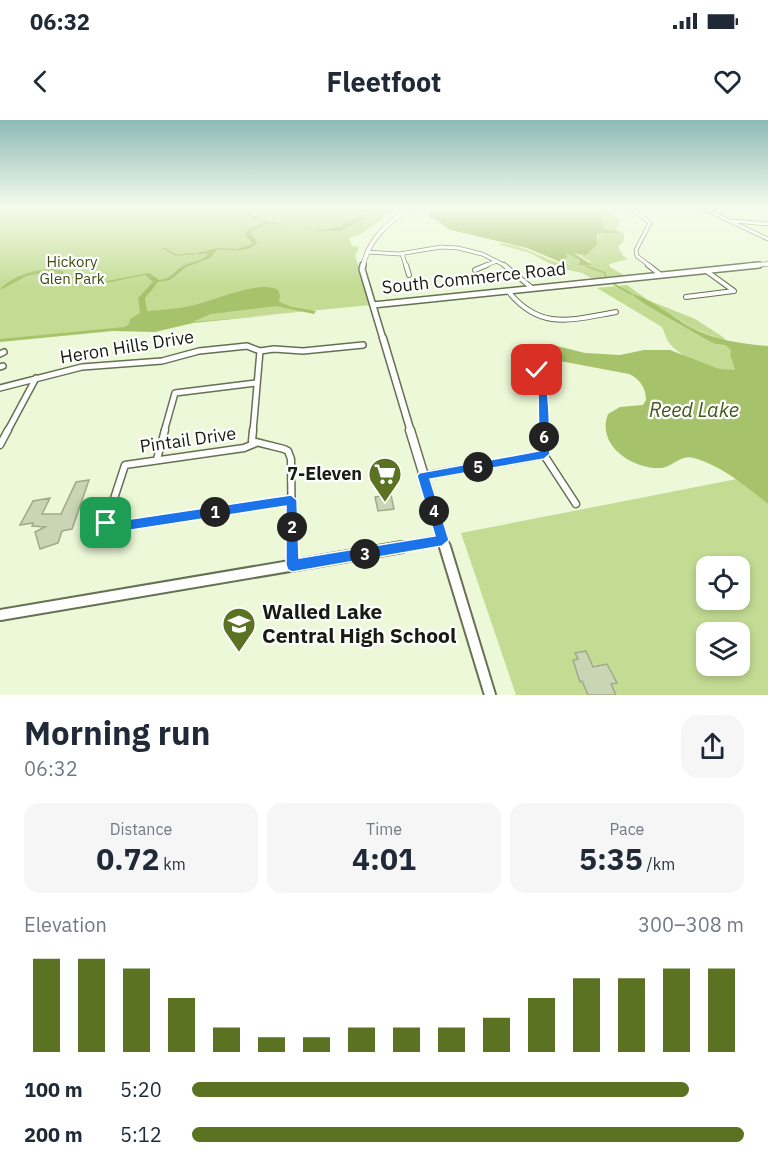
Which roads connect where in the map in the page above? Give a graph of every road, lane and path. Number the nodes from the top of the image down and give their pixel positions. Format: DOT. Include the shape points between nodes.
graph roads {
  1 [pos="378,235"];
  2 [pos="644,235"];
  3 [pos="367,252"];
  4 [pos="402,254"];
  5 [pos="497,261"];
  6 [pos="768,264"];
  7 [pos="475,270"];
  8 [pos="705,270"];
  9 [pos="408,275"];
  10 [pos="661,275"];
  11 [pos="532,288"];
  12 [pos="508,291"];
  13 [pos="686,297"];
  14 [pos="373,305"];
  15 [pos="616,312"];
  16 [pos="363,345"];
  17 [pos="259,352"];
  18 [pos="537,370"];
  19 [pos="36,378"];
  20 [pos="256,383"];
  21 [pos="0,388"];
  22 [pos="2,438"];
  23 [pos="256,443"];
  24 [pos="0,445"];
  25 [pos="544,454"];
  26 [pos="157,459"];
  27 [pos="423,476"];
  28 [pos="291,500"];
  29 [pos="576,504"];
  30 [pos="442,540"];
  31 [pos="292,565"];
  32 [pos="0,615"];
  33 [pos="490,695"];
  1 -- 3 [label="street"];
  2 -- 10 [label="street" via="637,256"];
  3 -- 4 [label="street"];
  3 -- 14 [label="street" via="362,269"];
  4 -- 5 [label="street" via="452,248"];
  4 -- 9 [label="street"];
  5 -- 7 [label="street"];
  5 -- 11 [label="street"];
  6 -- 8 [label="street, South Commerce Road"];
  8 -- 10 [label="street, South Commerce Road"];
  8 -- 13 [label="street" via="734,291"];
  10 -- 11 [label="street, South Commerce Road"];
  11 -- 12 [label="street, South Commerce Road"];
  12 -- 14 [label="street, South Commerce Road"];
  12 -- 15 [label="street" via="524,311 541,319 562,321"];
  14 -- 27 [label="street, South Commerce Road"];
  16 -- 17 [label="street, Heron Hills Drive"];
  17 -- 19 [label="street, Heron Hills Drive" via="247,346 208,350 162,361 82,367"];
  17 -- 20 [label="street"];
  18 -- 25 [label="street" via="542,386"];
  19 -- 21 [label="street, Heron Hills Drive"];
  19 -- 22 [label="street"];
  20 -- 23 [label="street" via="252,441"];
  20 -- 26 [label="street" via="175,393"];
  22 -- 24 [label="street"];
  23 -- 26 [label="street, Pintail Drive" via="244,448"];
  23 -- 28 [label="street" via="288,451"];
  25 -- 27 [label="street"];
  25 -- 29 [label="street"];
  26 -- 28 [label="street, Pintail Drive" via="125,465 108,513 109,527"];
  27 -- 30 [label="street, South Commerce Road"];
  28 -- 31 [label="street"];
  30 -- 31 [label="street"];
  30 -- 33 [label="street, South Commerce Road"];
  31 -- 32 [label="street"];
}
